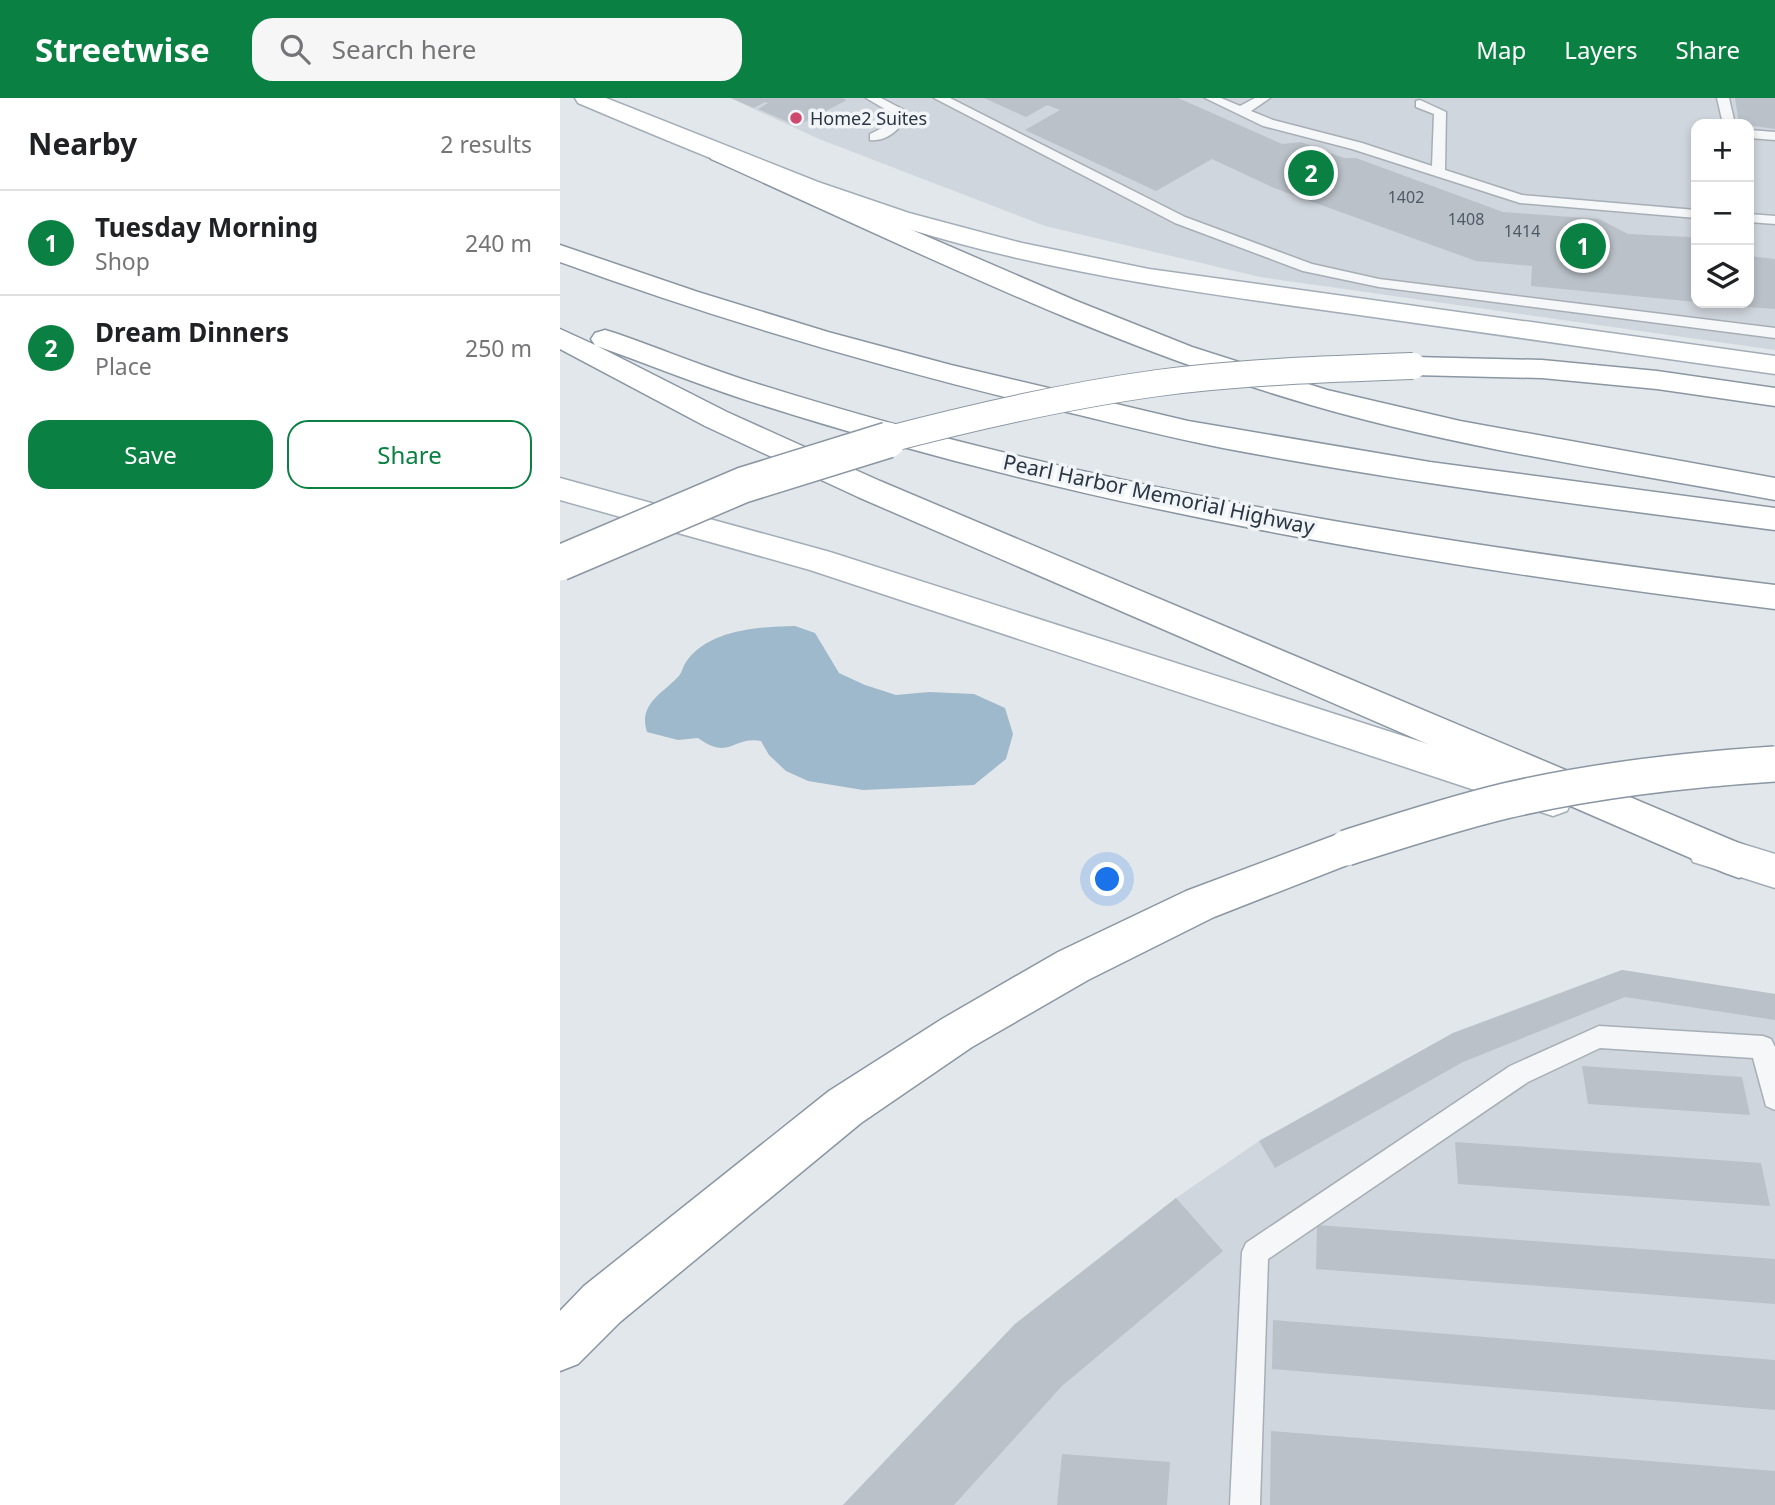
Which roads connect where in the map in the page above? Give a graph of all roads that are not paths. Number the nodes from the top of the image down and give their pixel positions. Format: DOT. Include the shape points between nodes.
graph roads {
  1 [pos="586,98"];
  2 [pos="872,98"];
  3 [pos="940,98"];
  4 [pos="1211,98"];
  5 [pos="1264,98"];
  6 [pos="1434,98"];
  7 [pos="1723,98"];
  8 [pos="1413,101"];
  9 [pos="1241,111"];
  10 [pos="1728,119"];
  11 [pos="1754,134"];
  12 [pos="1775,135"];
  13 [pos="875,137"];
  14 [pos="720,154"];
  15 [pos="1438,174"];
  16 [pos="1691,214"];
  17 [pos="1754,217"];
  18 [pos="1775,220"];
  19 [pos="560,253"];
  20 [pos="560,323"];
  21 [pos="1775,333"];
  22 [pos="560,338"];
  23 [pos="1775,365"];
  24 [pos="1775,397"];
  25 [pos="560,489"];
  26 [pos="1775,489"];
  27 [pos="1775,519"];
  28 [pos="560,563"];
  29 [pos="1775,597"];
  30 [pos="1775,764"];
  31 [pos="1757,866"];
  32 [pos="1775,1098"];
  33 [pos="560,1346"];
  34 [pos="1245,1505"];
  1 -- 14 [label="main road"];
  2 -- 13 [label="lane" via="902,114 897,125"];
  3 -- 21 [label="lane" via="1180,220 1308,268 1379,283"];
  4 -- 9 [label="lane"];
  5 -- 9 [label="lane"];
  6 -- 8 [label="lane"];
  7 -- 10 [label="lane"];
  8 -- 15 [label="lane" via="1440,112"];
  9 -- 15 [label="lane"];
  11 -- 12 [label="lane"];
  14 -- 23 [label="main road" via="947,232 1075,263"];
  14 -- 26 [label="main road" via="1064,306 1182,353 1320,398 1460,431"];
  15 -- 16 [label="lane" via="1520,199"];
  17 -- 18 [label="lane"];
  19 -- 27 [label="main road" via="796,333 999,388 1208,435 1469,479"];
  20 -- 29 [label="main road, Pearl Harbor Memorial Highway" via="749,391 1064,476 1279,523 1563,569"];
  22 -- 31 [label="main road" via="716,419 869,489"];
  24 -- 28 [label="main road, bridge" via="1554,370 1413,366 1212,377 1004,412 881,442 769,477"];
  25 -- 31 [label="main road" via="818,560"];
  30 -- 33 [label="main road, bridge" via="1597,783 1469,810 1346,848 1200,904 1073,966 957,1033 845,1107 602,1304"];
  32 -- 34 [label="lane" via="1763,1047 1599,1037 1519,1074 1255,1252"];
}
